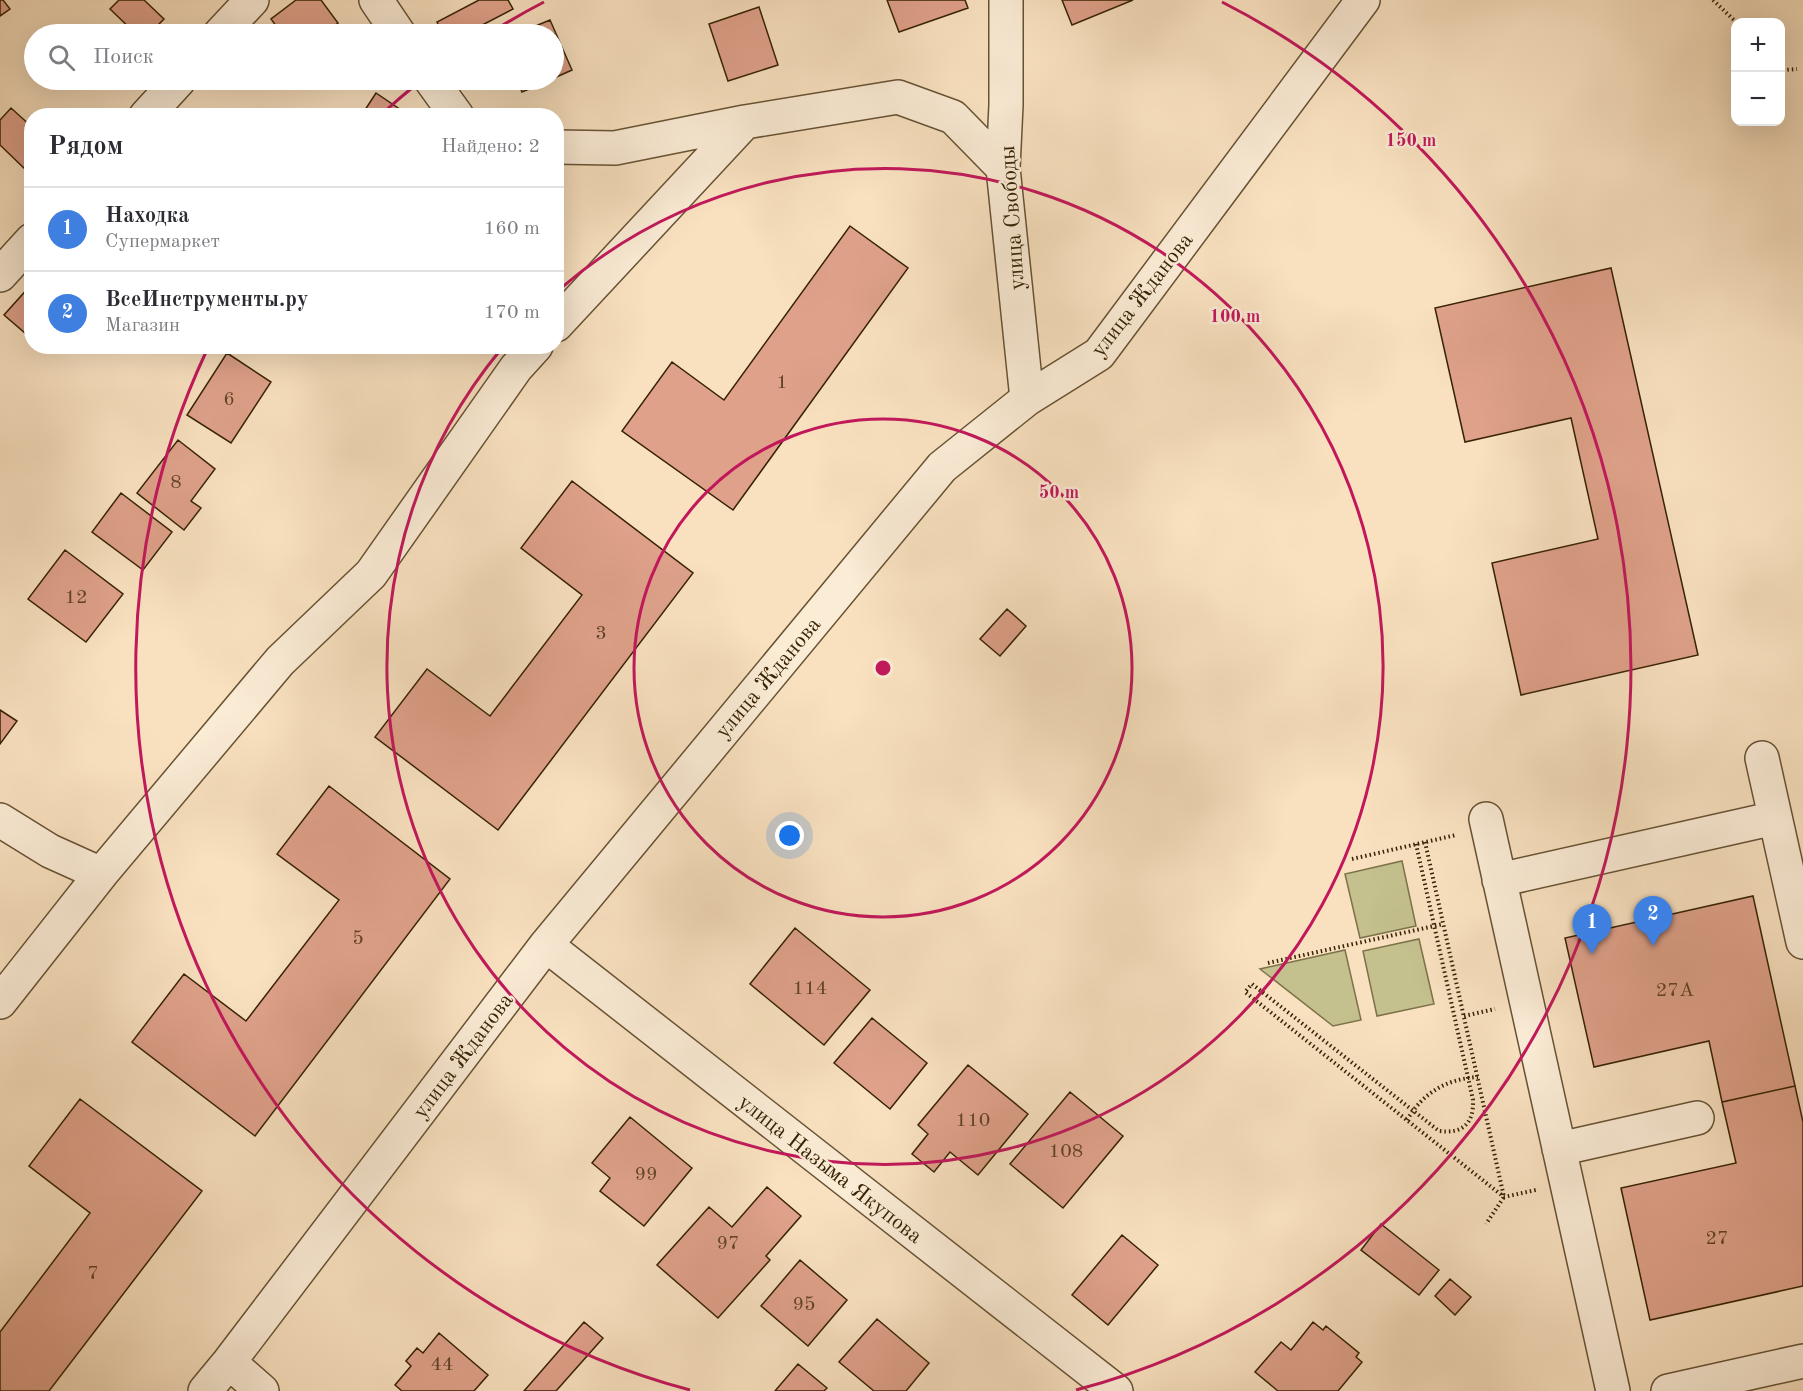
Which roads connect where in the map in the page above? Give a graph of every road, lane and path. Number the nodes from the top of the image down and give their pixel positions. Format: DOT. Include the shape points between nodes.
graph roads {
  1 [pos="252,0"];
  2 [pos="376,0"];
  3 [pos="1006,0"];
  4 [pos="1363,0"];
  5 [pos="1713,0"];
  6 [pos="1732,18"];
  7 [pos="229,24"];
  8 [pos="392,24"];
  9 [pos="1797,69"];
  10 [pos="1785,70"];
  11 [pos="170,90"];
  12 [pos="439,90"];
  13 [pos="153,108"];
  14 [pos="451,108"];
  15 [pos="745,122"];
  16 [pos="564,147"];
  17 [pos="1003,168"];
  18 [pos="24,249"];
  19 [pos="0,275"];
  20 [pos="564,315"];
  21 [pos="529,354"];
  22 [pos="1027,399"];
  23 [pos="1762,758"];
  24 [pos="1775,818"];
  25 [pos="0,819"];
  26 [pos="1487,824"];
  27 [pos="1425,842"];
  28 [pos="1416,844"];
  29 [pos="1352,859"];
  30 [pos="101,874"];
  31 [pos="1499,880"];
  32 [pos="1443,924"];
  33 [pos="1434,926"];
  34 [pos="1803,942"];
  35 [pos="546,945"];
  36 [pos="1268,963"];
  37 [pos="0,1002"];
  38 [pos="1468,1077"];
  39 [pos="1478,1077"];
  40 [pos="1413,1111"];
  41 [pos="1697,1118"];
  42 [pos="1407,1120"];
  43 [pos="1559,1149"];
  44 [pos="1566,1183"];
  45 [pos="1504,1197"];
  46 [pos="1486,1224"];
  47 [pos="1803,1361"];
  48 [pos="229,1362"];
  49 [pos="205,1391"];
  50 [pos="262,1391"];
  51 [pos="1116,1391"];
  52 [pos="1613,1391"];
  53 [pos="1668,1391"];
  1 -- 7 [label="street"];
  2 -- 8 [label="street"];
  3 -- 17 [label="street, улица Свободы"];
  4 -- 22 [label="street, улица Жданова" via="1099,354"];
  5 -- 6 [label="path"];
  9 -- 10 [label="path"];
  11 -- 13 [label="street"];
  12 -- 14 [label="street"];
  15 -- 16 [label="street" via="615,148"];
  15 -- 17 [label="street" via="898,97 952,117"];
  15 -- 20 [label="street"];
  17 -- 22 [label="street, улица Свободы"];
  18 -- 19 [label="street"];
  21 -- 30 [label="street" via="371,574 280,661"];
  22 -- 35 [label="street, улица Жданова" via="942,467"];
  23 -- 24 [label="street"];
  24 -- 31 [label="street"];
  24 -- 34 [label="street"];
  25 -- 30 [label="street" via="50,851"];
  26 -- 27 [label="path"];
  26 -- 31 [label="street"];
  27 -- 28 [label="path"];
  27 -- 32 [label="path"];
  28 -- 29 [label="path"];
  28 -- 33 [label="path"];
  30 -- 37 [label="street"];
  31 -- 43 [label="street"];
  32 -- 33 [label="path"];
  32 -- 39 [label="path"];
  33 -- 36 [label="path"];
  33 -- 38 [label="path"];
  35 -- 48 [label="street, улица Жданова"];
  35 -- 51 [label="street, улица Назыма Якупова"];
  38 -- 39 [label="path"];
  38 -- 40 [label="path" via="1437,1088"];
  38 -- 40 [label="path" via="1474,1111 1462,1128 1439,1131"];
  39 -- 45 [label="path"];
  40 -- 42 [label="path"];
  40 -- 42 [label="path" via="1252,984 1245,992"];
  41 -- 43 [label="street"];
  42 -- 45 [label="path"];
  43 -- 44 [label="street"];
  44 -- 45 [label="path"];
  44 -- 52 [label="street"];
  45 -- 46 [label="path"];
  47 -- 53 [label="street"];
  48 -- 49 [label="street, улица Жданова"];
  48 -- 50 [label="street"];
}
